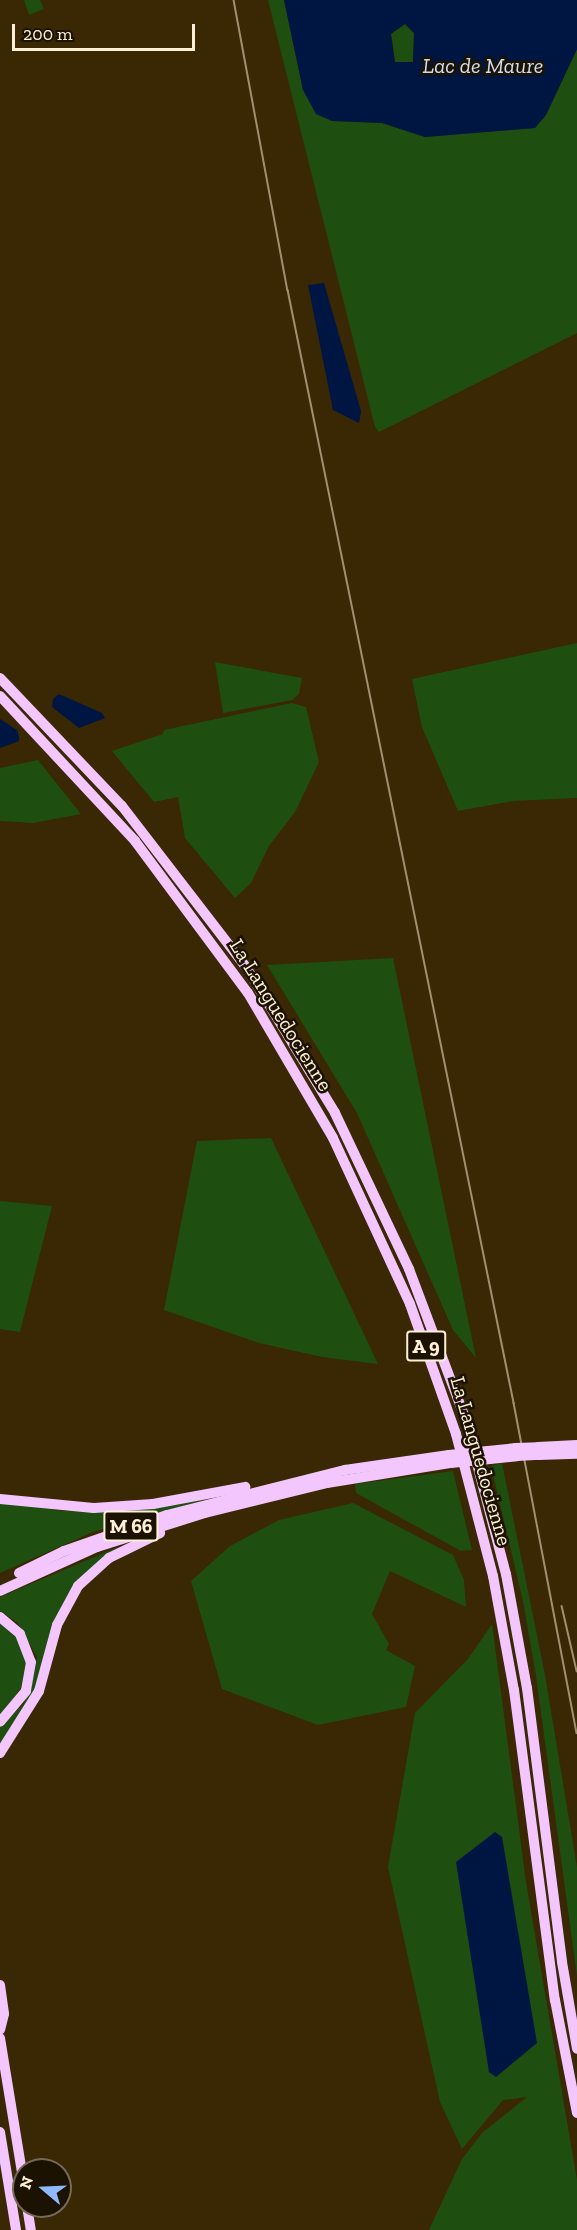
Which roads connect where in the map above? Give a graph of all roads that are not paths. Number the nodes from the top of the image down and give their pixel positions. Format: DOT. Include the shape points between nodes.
graph roads {
  1 [pos="0,678"];
  2 [pos="0,696"];
  3 [pos="577,1445"];
  4 [pos="539,1451"];
  5 [pos="577,1454"];
  6 [pos="450,1459"];
  7 [pos="269,1487"];
  8 [pos="0,1499"];
  9 [pos="184,1520"];
  10 [pos="0,1583"];
  11 [pos="0,1591"];
  12 [pos="0,1617"];
  13 [pos="0,1722"];
  14 [pos="0,1753"];
  15 [pos="0,1985"];
  16 [pos="0,2030"];
  17 [pos="0,2038"];
  18 [pos="577,2049"];
  19 [pos="577,2113"];
  20 [pos="0,2132"];
  21 [pos="20,2158"];
  22 [pos="16,2230"];
  1 -- 18 [label="highway, La Languedocienne / A 9" via="129,813 246,967 334,1113 410,1269 465,1418 506,1574 527,1688"];
  2 -- 19 [label="highway, La Languedocienne / A 9" via="112,813 173,888 237,977 333,1138 410,1304 456,1434 493,1576 514,1690 555,2000"];
  3 -- 4 [label="highway, M 66"];
  4 -- 5 [label="highway, M 66"];
  4 -- 6 [label="highway, M 66, bridge"];
  6 -- 7 [label="highway, M 66" via="345,1470"];
  6 -- 9 [label="highway, M 66" via="327,1483"];
  7 -- 8 [label="highway" via="251,1486 153,1504 94,1508"];
  7 -- 10 [label="highway, M 66" via="124,1528"];
  9 -- 11 [label="highway, M 66" via="97,1547"];
  9 -- 14 [label="highway" via="176,1528 109,1558 78,1586 57,1625 39,1691"];
  12 -- 13 [label="highway" via="20,1634 31,1662 26,1691"];
  15 -- 16 [label="highway" via="4,2014"];
  17 -- 21 [label="highway"];
  20 -- 22 [label="highway"];
}
